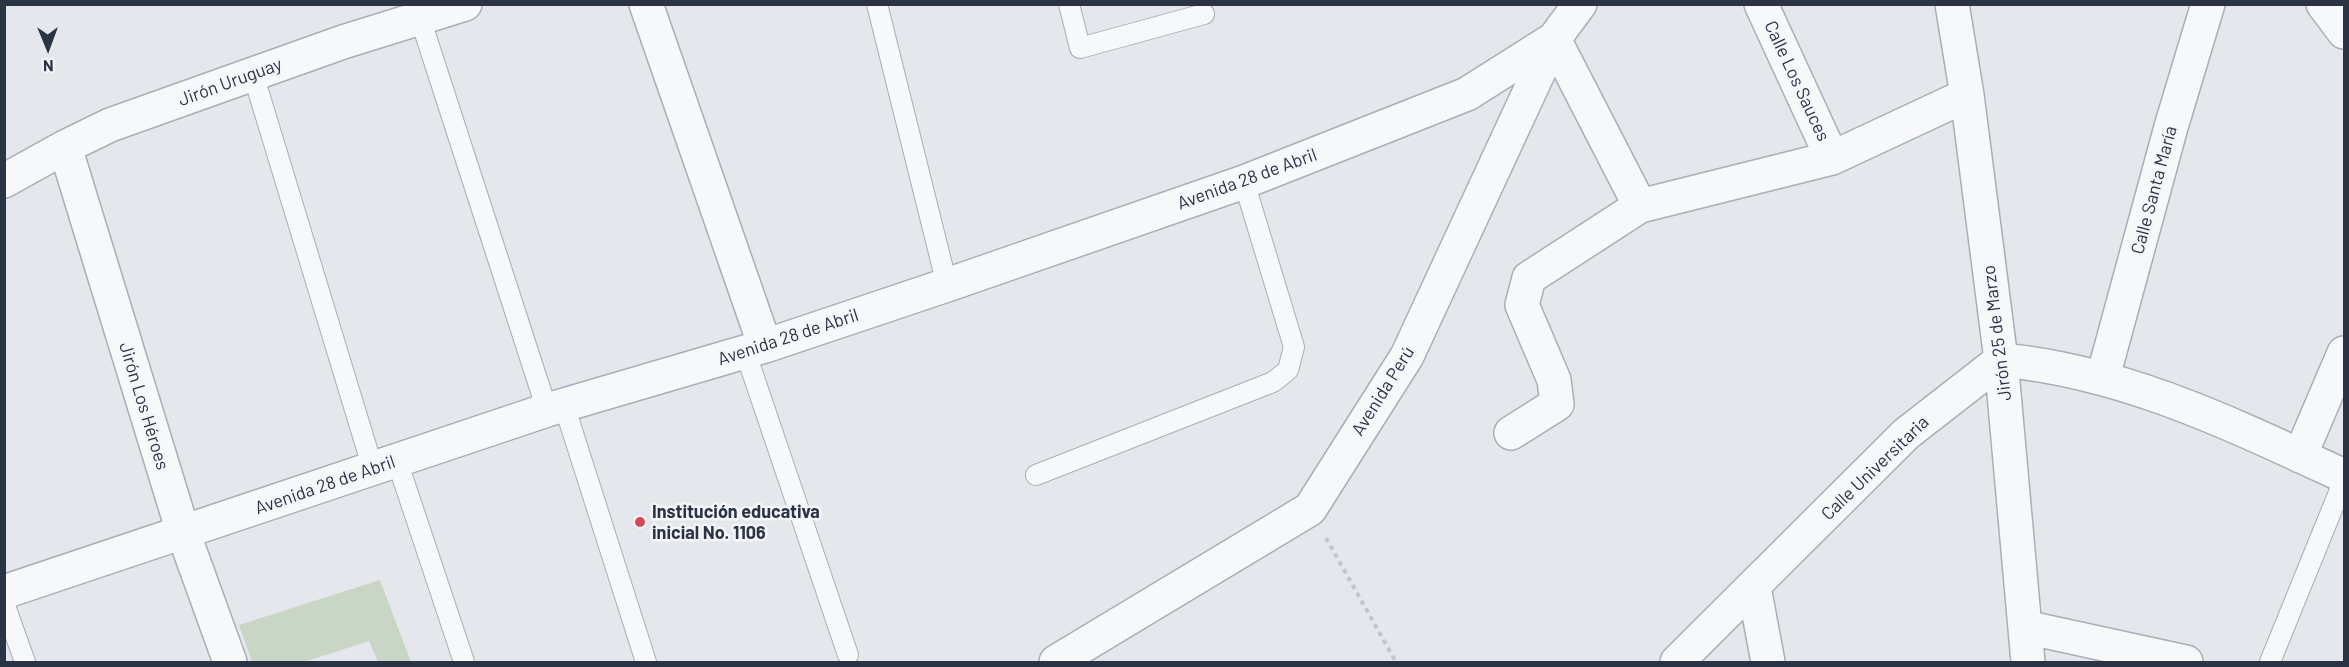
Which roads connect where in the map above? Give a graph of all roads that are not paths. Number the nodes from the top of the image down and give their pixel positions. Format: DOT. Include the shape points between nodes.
graph roads {
  1 [pos="465,4"];
  2 [pos="646,4"];
  3 [pos="877,4"];
  4 [pos="1069,4"];
  5 [pos="1580,4"];
  6 [pos="1761,4"];
  7 [pos="1952,4"];
  8 [pos="2208,4"];
  9 [pos="2323,4"];
  10 [pos="1204,14"];
  11 [pos="420,18"];
  12 [pos="2344,32"];
  13 [pos="1554,39"];
  14 [pos="253,74"];
  15 [pos="1967,94"];
  16 [pos="65,147"];
  17 [pos="1832,158"];
  18 [pos="4,181"];
  19 [pos="1244,182"];
  20 [pos="1640,206"];
  21 [pos="947,285"];
  22 [pos="755,349"];
  23 [pos="2344,353"];
  24 [pos="2001,360"];
  25 [pos="2103,377"];
  26 [pos="555,408"];
  27 [pos="1511,433"];
  28 [pos="2300,456"];
  29 [pos="385,465"];
  30 [pos="1036,475"];
  31 [pos="2344,478"];
  32 [pos="183,532"];
  33 [pos="1754,587"];
  34 [pos="4,592"];
  35 [pos="4,603"];
  36 [pos="2025,627"];
  37 [pos="848,655"];
  38 [pos="1068,660"];
  39 [pos="25,663"];
  40 [pos="231,663"];
  41 [pos="464,663"];
  42 [pos="646,663"];
  43 [pos="1677,663"];
  44 [pos="1768,663"];
  45 [pos="2028,663"];
  46 [pos="2186,663"];
  47 [pos="2270,663"];
  1 -- 11 [label="street, Jirón Uruguay"];
  2 -- 22 [label="street"];
  3 -- 21 [label="lane"];
  4 -- 10 [label="lane" via="1080,48"];
  5 -- 13 [label="street, Avenida Perú"];
  6 -- 17 [label="street, Calle Los Sauces"];
  7 -- 15 [label="street, Jirón 25 de Marzo"];
  8 -- 25 [label="street, Calle Santa María" via="2170,127"];
  9 -- 12 [label="street"];
  11 -- 14 [label="street, Jirón Uruguay"];
  11 -- 26 [label="lane"];
  13 -- 19 [label="street, Avenida 28 de Abril" via="1467,94"];
  13 -- 20 [label="street"];
  13 -- 38 [label="street, Avenida Perú" via="1407,356 1310,509"];
  14 -- 16 [label="street, Jirón Uruguay" via="110,125"];
  14 -- 29 [label="lane"];
  15 -- 17 [label="street"];
  15 -- 24 [label="street, Jirón 25 de Marzo"];
  16 -- 18 [label="street, Jirón Uruguay"];
  16 -- 32 [label="street, Jirón Los Héroes"];
  17 -- 20 [label="street"];
  19 -- 21 [label="street, Avenida 28 de Abril"];
  19 -- 30 [label="lane" via="1294,347 1288,370 1274,382"];
  20 -- 27 [label="street" via="1529,278 1522,305 1554,380 1557,404"];
  21 -- 22 [label="street, Avenida 28 de Abril"];
  22 -- 26 [label="street, Avenida 28 de Abril"];
  22 -- 37 [label="lane"];
  23 -- 28 [label="street"];
  24 -- 25 [label="street"];
  24 -- 33 [label="street, Calle Universitaria" via="1906,434"];
  24 -- 36 [label="street, Jirón 25 de Marzo"];
  25 -- 28 [label="street" via="2193,407"];
  26 -- 29 [label="street, Avenida 28 de Abril"];
  26 -- 42 [label="lane"];
  28 -- 31 [label="street"];
  29 -- 32 [label="street, Avenida 28 de Abril"];
  29 -- 41 [label="lane"];
  31 -- 47 [label="lane"];
  32 -- 34 [label="street, Avenida 28 de Abril"];
  32 -- 40 [label="street, Jirón Los Héroes"];
  33 -- 43 [label="street, Calle Universitaria"];
  33 -- 44 [label="street"];
  35 -- 39 [label="lane"];
  36 -- 45 [label="street, Jirón 25 de Marzo"];
  36 -- 46 [label="street"];
}
